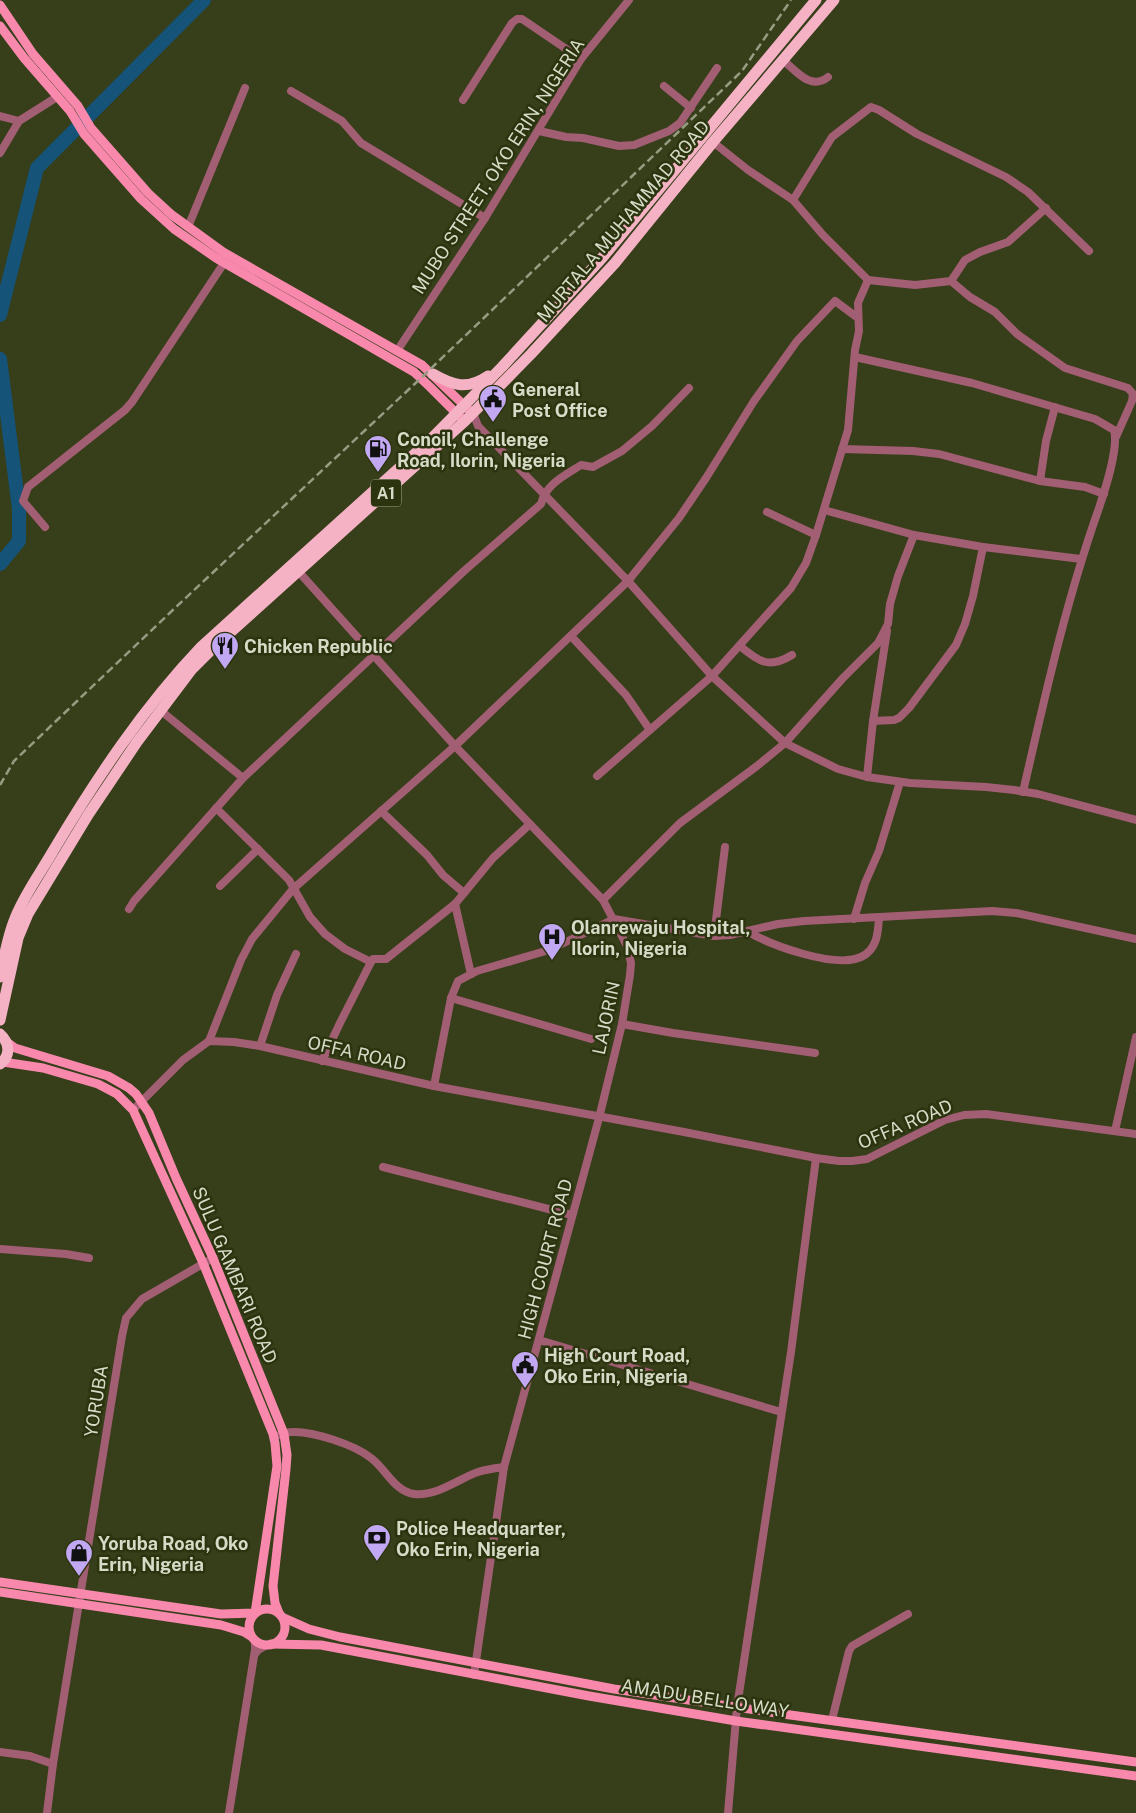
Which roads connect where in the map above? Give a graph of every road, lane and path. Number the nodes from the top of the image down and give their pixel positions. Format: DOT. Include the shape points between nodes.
graph roads {
  1 [pos="629,0"];
  2 [pos="816,0"];
  3 [pos="834,0"];
  4 [pos="0,5"];
  5 [pos="1,29"];
  6 [pos="16,31"];
  7 [pos="581,59"];
  8 [pos="783,60"];
  9 [pos="717,68"];
  10 [pos="828,77"];
  11 [pos="664,86"];
  12 [pos="246,88"];
  13 [pos="292,91"];
  14 [pos="57,97"];
  15 [pos="463,100"];
  16 [pos="74,108"];
  17 [pos="691,108"];
  18 [pos="0,116"];
  19 [pos="19,121"];
  20 [pos="88,131"];
  21 [pos="539,131"];
  22 [pos="713,142"];
  23 [pos="0,153"];
  24 [pos="793,200"];
  25 [pos="1046,208"];
  26 [pos="485,218"];
  27 [pos="188,227"];
  28 [pos="1090,251"];
  29 [pos="224,263"];
  30 [pos="868,280"];
  31 [pos="951,281"];
  32 [pos="858,318"];
  33 [pos="397,351"];
  34 [pos="855,358"];
  35 [pos="502,366"];
  36 [pos="433,374"];
  37 [pos="689,388"];
  38 [pos="1055,407"];
  39 [pos="465,413"];
  40 [pos="1116,437"];
  41 [pos="842,449"];
  42 [pos="1040,481"];
  43 [pos="544,494"];
  44 [pos="1104,494"];
  45 [pos="824,510"];
  46 [pos="767,512"];
  47 [pos="45,527"];
  48 [pos="816,535"];
  49 [pos="914,535"];
  50 [pos="983,547"];
  51 [pos="1081,559"];
  52 [pos="298,571"];
  53 [pos="628,581"];
  54 [pos="888,624"];
  55 [pos="571,636"];
  56 [pos="740,646"];
  57 [pos="792,655"];
  58 [pos="375,656"];
  59 [pos="712,676"];
  60 [pos="160,710"];
  61 [pos="873,721"];
  62 [pos="650,730"];
  63 [pos="132,739"];
  64 [pos="785,743"];
  65 [pos="455,746"];
  66 [pos="597,776"];
  67 [pos="867,777"];
  68 [pos="243,778"];
  69 [pos="900,782"];
  70 [pos="1024,792"];
  71 [pos="216,808"];
  72 [pos="381,811"];
  73 [pos="82,819"];
  74 [pos="1136,820"];
  75 [pos="530,824"];
  76 [pos="725,847"];
  77 [pos="258,849"];
  78 [pos="220,886"];
  79 [pos="293,889"];
  80 [pos="464,893"];
  81 [pos="603,900"];
  82 [pos="455,904"];
  83 [pos="130,909"];
  84 [pos="854,918"];
  85 [pos="879,918"];
  86 [pos="614,919"];
  87 [pos="747,931"];
  88 [pos="714,936"];
  89 [pos="1136,939"];
  90 [pos="296,954"];
  91 [pos="371,962"];
  92 [pos="471,974"];
  93 [pos="0,976"];
  94 [pos="451,998"];
  95 [pos="0,1007"];
  96 [pos="0,1020"];
  97 [pos="622,1024"];
  98 [pos="2,1034"];
  99 [pos="1136,1037"];
  100 [pos="591,1039"];
  101 [pos="209,1041"];
  102 [pos="260,1046"];
  103 [pos="815,1053"];
  104 [pos="322,1061"];
  105 [pos="2,1063"];
  106 [pos="434,1086"];
  107 [pos="142,1102"];
  108 [pos="133,1110"];
  109 [pos="599,1118"];
  110 [pos="1115,1132"];
  111 [pos="1136,1134"];
  112 [pos="816,1158"];
  113 [pos="383,1167"];
  114 [pos="572,1215"];
  115 [pos="0,1249"];
  116 [pos="89,1258"];
  117 [pos="213,1258"];
  118 [pos="203,1263"];
  119 [pos="539,1340"];
  120 [pos="781,1412"];
  121 [pos="284,1434"];
  122 [pos="274,1437"];
  123 [pos="504,1467"];
  124 [pos="0,1582"];
  125 [pos="0,1592"];
  126 [pos="80,1594"];
  127 [pos="78,1604"];
  128 [pos="255,1613"];
  129 [pos="908,1614"];
  130 [pos="280,1615"];
  131 [pos="253,1639"];
  132 [pos="269,1645"];
  133 [pos="254,1656"];
  134 [pos="476,1664"];
  135 [pos="474,1674"];
  136 [pos="737,1707"];
  137 [pos="832,1720"];
  138 [pos="736,1721"];
  139 [pos="0,1752"];
  140 [pos="1136,1762"];
  141 [pos="53,1764"];
  142 [pos="1136,1776"];
  143 [pos="47,1813"];
  144 [pos="228,1813"];
  145 [pos="728,1813"];
  1 -- 7 [label="street, MUBO STREET, OKO ERIN, NIGERIA"];
  2 -- 35 [label="highway, MURTALA MUHAMMAD ROAD / A1" via="602,258"];
  3 -- 8 [label="highway, MURTALA MUHAMMAD ROAD / A1"];
  4 -- 6 [label="main road"];
  5 -- 6 [label="street"];
  5 -- 14 [label="main road"];
  6 -- 16 [label="main road"];
  7 -- 15 [label="street" via="517,18"];
  7 -- 21 [label="street, MUBO STREET, OKO ERIN, NIGERIA"];
  8 -- 10 [label="street" via="807,80 822,82"];
  8 -- 22 [label="highway, MURTALA MUHAMMAD ROAD / A1"];
  9 -- 17 [label="street"];
  11 -- 17 [label="street"];
  12 -- 27 [label="street"];
  13 -- 26 [label="street" via="342,121 361,143"];
  14 -- 16 [label="main road"];
  14 -- 19 [label="street"];
  16 -- 20 [label="main road"];
  17 -- 21 [label="street" via="669,131 634,144 619,146"];
  18 -- 19 [label="street"];
  19 -- 23 [label="street"];
  20 -- 27 [label="main road" via="157,202"];
  20 -- 29 [label="main road" via="157,215"];
  21 -- 26 [label="street, MUBO STREET, OKO ERIN, NIGERIA"];
  22 -- 24 [label="street"];
  22 -- 39 [label="highway, MURTALA MUHAMMAD ROAD / A1" via="615,263 531,354"];
  24 -- 25 [label="street" via="832,137 871,107 917,134 1006,176"];
  24 -- 30 [label="street"];
  25 -- 28 [label="street"];
  25 -- 31 [label="street" via="1008,242 965,260"];
  26 -- 33 [label="street, MUBO STREET, OKO ERIN, NIGERIA"];
  27 -- 33 [label="main road" via="223,252"];
  29 -- 39 [label="main road" via="405,367"];
  29 -- 47 [label="street" via="125,410 28,487 24,501"];
  30 -- 31 [label="street" via="915,285"];
  30 -- 32 [label="street" via="858,303"];
  31 -- 40 [label="street" via="1066,368 1128,388 1133,394 1132,401"];
  32 -- 34 [label="street"];
  32 -- 53 [label="street" via="835,301 797,341 679,518"];
  33 -- 36 [label="main road"];
  34 -- 38 [label="street" via="972,383"];
  34 -- 41 [label="street" via="848,430"];
  35 -- 36 [label="highway" via="480,381 465,385 451,383"];
  35 -- 39 [label="highway, MURTALA MUHAMMAD ROAD / A1"];
  36 -- 39 [label="main road"];
  37 -- 43 [label="street" via="652,426 622,450 593,467 581,465"];
  38 -- 40 [label="street" via="1095,419 1114,430"];
  38 -- 42 [label="street"];
  39 -- 43 [label="street"];
  39 -- 52 [label="highway, MURTALA MUHAMMAD ROAD / A1"];
  39 -- 63 [label="highway, MURTALA MUHAMMAD ROAD / A1" via="201,647 168,684"];
  40 -- 44 [label="street"];
  41 -- 42 [label="street" via="939,454"];
  41 -- 45 [label="street"];
  42 -- 44 [label="street" via="1085,487"];
  43 -- 53 [label="street"];
  43 -- 58 [label="street" via="541,504 464,571"];
  44 -- 51 [label="street"];
  45 -- 48 [label="street"];
  45 -- 49 [label="street"];
  46 -- 48 [label="street"];
  48 -- 56 [label="street" via="806,563 791,588"];
  49 -- 50 [label="street"];
  49 -- 54 [label="street" via="898,576"];
  50 -- 51 [label="street"];
  50 -- 61 [label="street" via="973,596 956,645 899,718"];
  51 -- 70 [label="street" via="1053,661"];
  52 -- 58 [label="street, LAJORIN"];
  52 -- 60 [label="highway, MURTALA MUHAMMAD ROAD / A1" via="192,669"];
  53 -- 55 [label="street"];
  53 -- 59 [label="street"];
  54 -- 61 [label="street"];
  54 -- 64 [label="street" via="878,642"];
  55 -- 62 [label="street" via="626,695"];
  55 -- 65 [label="street"];
  56 -- 57 [label="street" via="763,662 782,662"];
  56 -- 59 [label="street"];
  58 -- 65 [label="street, LAJORIN"];
  58 -- 68 [label="street"];
  59 -- 62 [label="street"];
  59 -- 64 [label="street"];
  60 -- 63 [label="highway, MURTALA MUHAMMAD ROAD / A1"];
  60 -- 68 [label="street"];
  61 -- 67 [label="street"];
  62 -- 66 [label="street"];
  63 -- 73 [label="highway"];
  63 -- 93 [label="highway, MURTALA MUHAMMAD ROAD / A1" via="83,800 22,903 10,931"];
  63 -- 96 [label="highway, MURTALA MUHAMMAD ROAD / A1" via="22,926"];
  64 -- 67 [label="street" via="838,769"];
  64 -- 81 [label="street" via="680,823"];
  65 -- 72 [label="street"];
  65 -- 75 [label="street, LAJORIN"];
  67 -- 69 [label="street"];
  68 -- 71 [label="street"];
  69 -- 70 [label="street"];
  69 -- 84 [label="street"];
  70 -- 74 [label="street"];
  71 -- 77 [label="street"];
  71 -- 83 [label="street"];
  72 -- 79 [label="street"];
  72 -- 80 [label="street"];
  73 -- 95 [label="highway" via="37,890 21,922"];
  73 -- 98 [label="highway" via="25,923"];
  75 -- 80 [label="street" via="498,852"];
  75 -- 81 [label="street, LAJORIN"];
  76 -- 88 [label="street"];
  77 -- 78 [label="street"];
  77 -- 79 [label="street" via="289,880"];
  79 -- 91 [label="street" via="325,934"];
  79 -- 101 [label="street" via="252,939"];
  80 -- 82 [label="street"];
  81 -- 86 [label="street, LAJORIN"];
  82 -- 91 [label="street" via="386,959 373,959"];
  82 -- 92 [label="street"];
  84 -- 85 [label="street"];
  84 -- 87 [label="street" via="786,923"];
  85 -- 87 [label="street" via="875,944 861,958 821,958 781,948"];
  85 -- 89 [label="street" via="992,911 1016,913"];
  86 -- 88 [label="street"];
  86 -- 92 [label="street" via="549,950"];
  86 -- 97 [label="street, LAJORIN" via="631,963"];
  87 -- 88 [label="street"];
  90 -- 102 [label="street" via="277,995"];
  91 -- 104 [label="street"];
  92 -- 94 [label="street" via="458,981"];
  94 -- 100 [label="street"];
  94 -- 106 [label="street"];
  97 -- 103 [label="street"];
  97 -- 109 [label="street, LAJORIN"];
  98 -- 105 [label="highway" via="8,1050"];
  98 -- 107 [label="main road, SULU GAMBARI ROAD" via="15,1048 119,1081"];
  99 -- 110 [label="street"];
  101 -- 102 [label="street, OFFA ROAD"];
  101 -- 107 [label="street" via="183,1060"];
  102 -- 104 [label="street, OFFA ROAD"];
  104 -- 106 [label="street, OFFA ROAD"];
  105 -- 108 [label="main road" via="43,1068 98,1084 118,1094"];
  106 -- 109 [label="street, OFFA ROAD"];
  107 -- 108 [label="street"];
  107 -- 117 [label="main road, SULU GAMBARI ROAD"];
  108 -- 118 [label="main road"];
  109 -- 112 [label="street, OFFA ROAD"];
  109 -- 114 [label="street, HIGH COURT ROAD"];
  110 -- 111 [label="street, OFFA ROAD"];
  110 -- 112 [label="street, OFFA ROAD" via="986,1114 964,1115 945,1120 867,1159"];
  112 -- 120 [label="street"];
  113 -- 114 [label="street"];
  114 -- 119 [label="street, HIGH COURT ROAD"];
  115 -- 116 [label="street"];
  117 -- 118 [label="street, YORUBA"];
  117 -- 121 [label="main road, SULU GAMBARI ROAD"];
  118 -- 122 [label="main road"];
  118 -- 126 [label="street, YORUBA" via="142,1299 126,1318"];
  119 -- 120 [label="street"];
  119 -- 123 [label="street, HIGH COURT ROAD"];
  120 -- 136 [label="street"];
  121 -- 122 [label="street"];
  121 -- 123 [label="street" via="299,1432 356,1449 372,1458 398,1487 415,1494 433,1492 478,1472"];
  121 -- 130 [label="main road, SULU GAMBARI ROAD" via="286,1469 272,1586 274,1603"];
  122 -- 128 [label="main road" via="276,1466"];
  123 -- 134 [label="street, HIGH COURT ROAD"];
  124 -- 126 [label="main road"];
  125 -- 127 [label="main road"];
  126 -- 127 [label="street, YORUBA"];
  126 -- 128 [label="main road" via="221,1614"];
  127 -- 131 [label="main road" via="221,1625 244,1632"];
  127 -- 141 [label="street, YORUBA"];
  128 -- 130 [label="main road" via="267,1609"];
  128 -- 131 [label="main road" via="249,1624"];
  129 -- 137 [label="street" via="848,1651"];
  130 -- 132 [label="main road" via="285,1625 284,1633"];
  130 -- 134 [label="main road, AMADU BELLO WAY" via="328,1635"];
  131 -- 132 [label="main road"];
  131 -- 133 [label="street"];
  132 -- 133 [label="street"];
  132 -- 135 [label="main road, AMADU BELLO WAY" via="321,1645"];
  133 -- 144 [label="street"];
  134 -- 135 [label="street, HIGH COURT ROAD"];
  134 -- 136 [label="main road, AMADU BELLO WAY"];
  135 -- 138 [label="main road, AMADU BELLO WAY"];
  136 -- 137 [label="main road, AMADU BELLO WAY"];
  136 -- 138 [label="street"];
  137 -- 140 [label="main road, AMADU BELLO WAY"];
  138 -- 142 [label="main road, AMADU BELLO WAY"];
  138 -- 145 [label="street"];
  139 -- 141 [label="street" via="30,1756"];
  141 -- 143 [label="street, YORUBA"];
}
